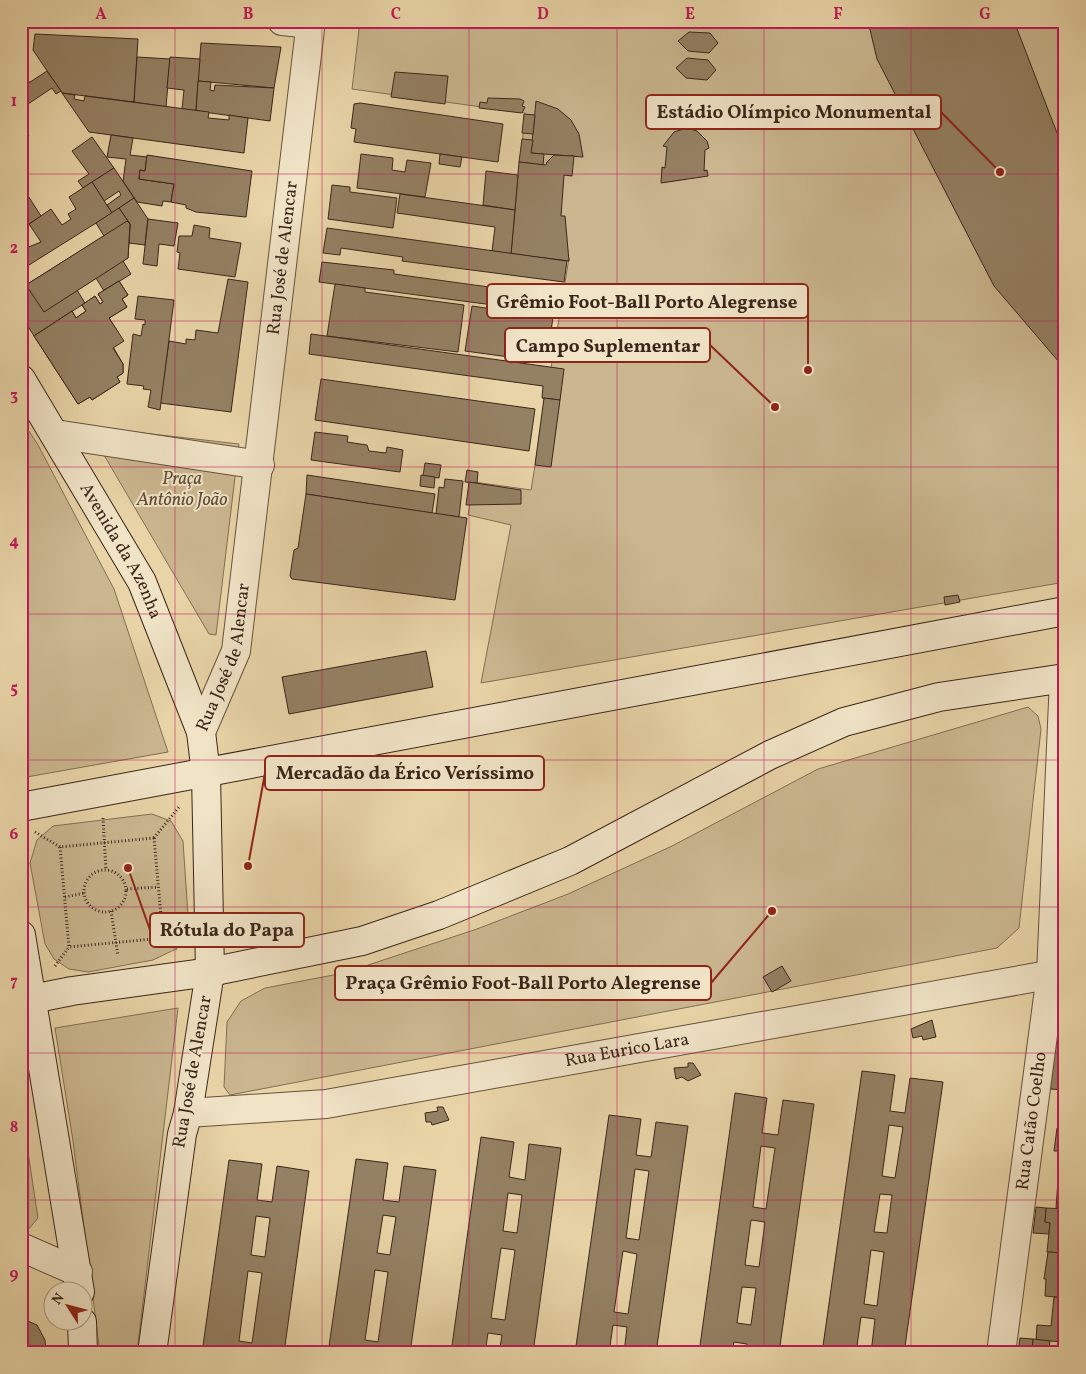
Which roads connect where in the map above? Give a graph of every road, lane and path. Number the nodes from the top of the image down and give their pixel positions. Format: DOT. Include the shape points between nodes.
graph roads {
  1 [pos="282,21"];
  2 [pos="311,22"];
  3 [pos="21,379"];
  4 [pos="55,434"];
  5 [pos="260,465"];
  6 [pos="1065,610"];
  7 [pos="1064,679"];
  8 [pos="201,732"];
  9 [pos="206,774"];
  10 [pos="100,792"];
  11 [pos="25,818"];
  12 [pos="105,843"];
  13 [pos="60,847"];
  14 [pos="106,870"];
  15 [pos="158,887"];
  16 [pos="127,889"];
  17 [pos="84,893"];
  18 [pos="65,896"];
  19 [pos="112,911"];
  20 [pos="21,935"];
  21 [pos="116,942"];
  22 [pos="210,972"];
  23 [pos="1058,973"];
  24 [pos="123,984"];
  25 [pos="26,1001"];
  26 [pos="188,1113"];
  27 [pos="21,1247"];
  28 [pos="79,1282"];
  29 [pos="82,1332"];
  30 [pos="83,1353"];
  31 [pos="152,1353"];
  32 [pos="1001,1353"];
  1 -- 2 [label="main road"];
  2 -- 5 [label="main road, Rua José de Alencar"];
  3 -- 4 [label="main road, Avenida da Azenha"];
  4 -- 5 [label="main road"];
  4 -- 8 [label="main road, Avenida da Azenha" via="142,582"];
  5 -- 8 [label="main road, Rua José de Alencar" via="236,651"];
  6 -- 9 [label="main road"];
  7 -- 22 [label="main road" via="939,697 844,722 770,755 570,861 439,915 362,941"];
  7 -- 23 [label="main road, Rua Catão Coelho"];
  8 -- 9 [label="main road, Rua José de Alencar"];
  9 -- 10 [label="main road"];
  9 -- 22 [label="main road, Rua José de Alencar"];
  10 -- 11 [label="main road"];
  10 -- 12 [label="path"];
  11 -- 13 [label="path"];
  12 -- 13 [label="path"];
  12 -- 14 [label="path"];
  12 -- 15 [label="path" via="154,838"];
  13 -- 18 [label="path"];
  14 -- 16 [label="path" via="122,878"];
  14 -- 17 [label="path" via="93,874"];
  15 -- 16 [label="path"];
  15 -- 21 [label="path" via="163,938"];
  16 -- 19 [label="path" via="124,900"];
  17 -- 18 [label="path"];
  17 -- 19 [label="path" via="94,908"];
  18 -- 21 [label="path" via="70,947"];
  19 -- 21 [label="path"];
  20 -- 25 [label="main road"];
  21 -- 24 [label="path"];
  22 -- 24 [label="main road"];
  22 -- 26 [label="main road, Rua José de Alencar"];
  23 -- 26 [label="main road, Rua Eurico Lara" via="326,1104"];
  23 -- 32 [label="main road, Rua Catão Coelho"];
  24 -- 25 [label="main road"];
  25 -- 28 [label="main road"];
  26 -- 31 [label="main road, Rua José de Alencar" via="182,1134"];
  27 -- 28 [label="main road"];
  29 -- 30 [label="main road"];
}
